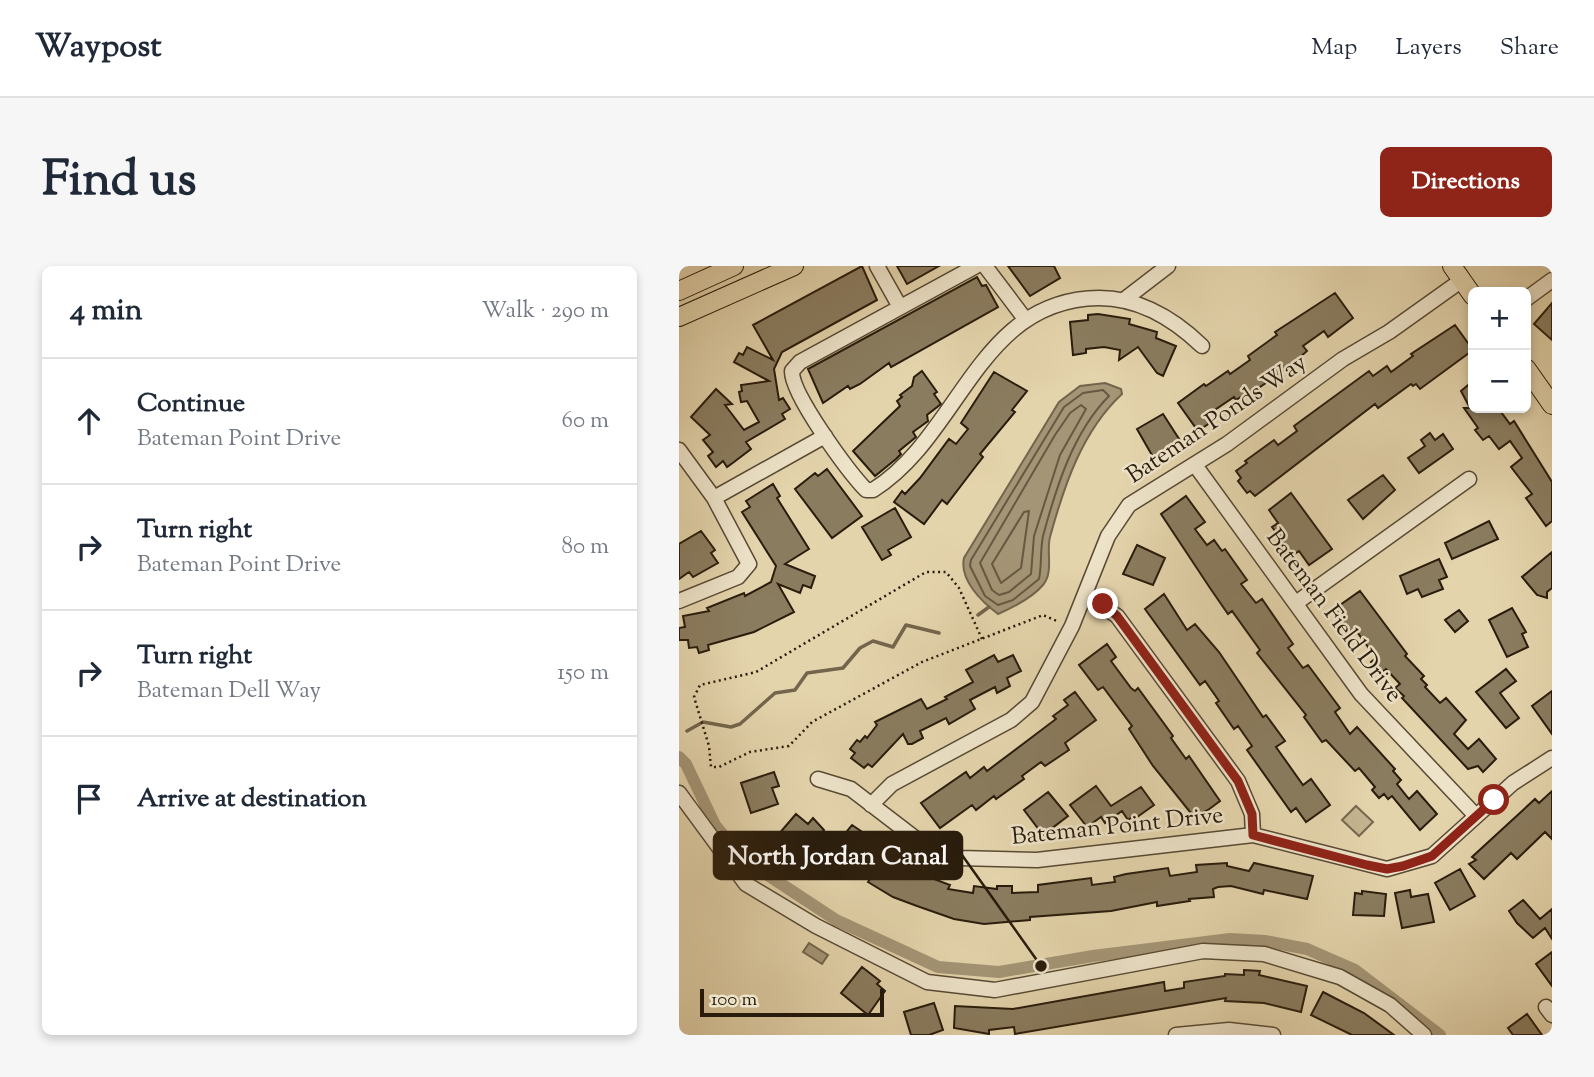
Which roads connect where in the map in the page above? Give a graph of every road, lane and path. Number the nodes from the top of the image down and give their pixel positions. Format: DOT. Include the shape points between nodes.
graph roads {
  1 [pos="734,266"];
  2 [pos="794,266"];
  3 [pos="877,266"];
  4 [pos="976,266"];
  5 [pos="985,266"];
  6 [pos="1168,266"];
  7 [pos="1457,273"];
  8 [pos="1552,280"];
  9 [pos="1468,289"];
  10 [pos="679,291"];
  11 [pos="1531,295"];
  12 [pos="1125,299"];
  13 [pos="900,307"];
  14 [pos="679,317"];
  15 [pos="1025,319"];
  16 [pos="1202,346"];
  17 [pos="1531,376"];
  18 [pos="1552,405"];
  19 [pos="825,436"];
  20 [pos="679,450"];
  21 [pos="1195,465"];
  22 [pos="1469,480"];
  23 [pos="714,498"];
  24 [pos="1085,595"];
  25 [pos="679,601"];
  26 [pos="1296,603"];
  27 [pos="1072,626"];
  28 [pos="982,639"];
  29 [pos="1552,758"];
  30 [pos="818,779"];
  31 [pos="679,793"];
  32 [pos="871,805"];
  33 [pos="1476,816"];
  34 [pos="1253,835"];
  35 [pos="1177,1035"];
  36 [pos="1273,1035"];
  37 [pos="1424,1035"];
  1 -- 10 [label="main road"];
  2 -- 14 [label="main road"];
  3 -- 13 [label="street"];
  4 -- 13 [label="street"];
  5 -- 15 [label="street"];
  6 -- 12 [label="street"];
  7 -- 9 [label="main road"];
  7 -- 21 [label="street, Bateman Ponds Way" via="1389,332 1343,359"];
  8 -- 11 [label="street"];
  12 -- 15 [label="street" via="1070,301"];
  12 -- 16 [label="street" via="1171,320"];
  13 -- 19 [label="street" via="800,362 792,371 794,384"];
  15 -- 19 [label="street" via="974,371 903,468 873,490 863,487"];
  17 -- 18 [label="main road"];
  19 -- 23 [label="street"];
  20 -- 23 [label="street"];
  21 -- 24 [label="street, Bateman Ponds Way" via="1147,491 1123,511"];
  21 -- 26 [label="street, Bateman Field Drive"];
  22 -- 26 [label="street"];
  23 -- 25 [label="street" via="749,560 748,569"];
  24 -- 27 [label="street, Bateman Ponds Way"];
  24 -- 34 [label="street" via="1117,616 1238,781 1252,814"];
  26 -- 33 [label="street, Bateman Field Drive" via="1361,694"];
  27 -- 28 [label="path" via="1043,615"];
  27 -- 32 [label="street, Bateman Ponds Way" via="1040,691 1023,712 892,784"];
  28 -- 28 [label="path" via="922,662 868,690 812,722 789,747 750,752 711,767 694,697 700,685 756,671 926,572 946,572 959,588"];
  29 -- 33 [label="street, Bateman Point Drive" via="1513,783"];
  30 -- 32 [label="street, Bateman Point Drive" via="851,789"];
  31 -- 37 [label="street" via="745,884 926,982 995,990 1203,951 1264,954 1341,977 1390,1005"];
  32 -- 34 [label="street, Bateman Point Drive" via="928,848 975,860 1037,860"];
  33 -- 34 [label="street, Bateman Point Drive" via="1432,856 1387,869"];
  35 -- 36 [label="street" via="1229,1030"];
}
